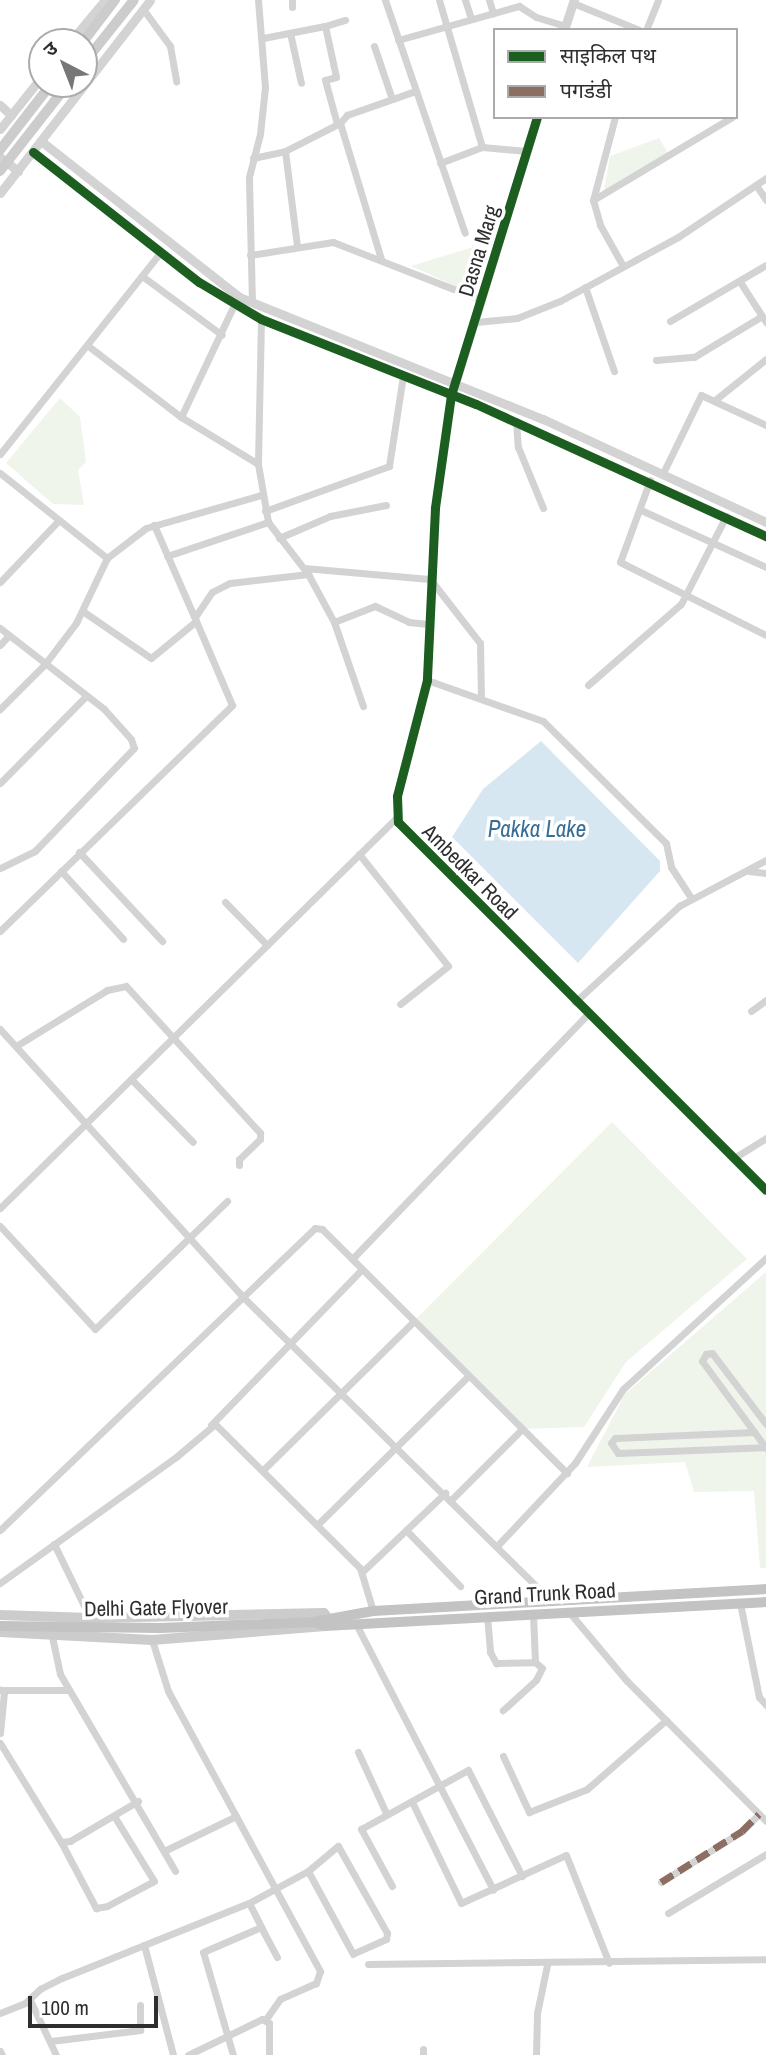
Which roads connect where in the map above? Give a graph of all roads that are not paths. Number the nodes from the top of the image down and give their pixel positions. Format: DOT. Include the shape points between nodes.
graph roads {
  1 [pos="105,0"];
  2 [pos="115,0"];
  3 [pos="134,0"];
  4 [pos="150,0"];
  5 [pos="258,0"];
  6 [pos="385,0"];
  7 [pos="439,0"];
  8 [pos="465,0"];
  9 [pos="489,0"];
  10 [pos="658,0"];
  11 [pos="573,2"];
  12 [pos="522,3"];
  13 [pos="143,9"];
  14 [pos="493,13"];
  15 [pos="471,19"];
  16 [pos="345,20"];
  17 [pos="447,25"];
  18 [pos="325,26"];
  19 [pos="81,28"];
  20 [pos="94,28"];
  21 [pos="564,28"];
  22 [pos="634,28"];
  23 [pos="647,28"];
  24 [pos="289,33"];
  25 [pos="263,38"];
  26 [pos="398,40"];
  27 [pos="98,45"];
  28 [pos="374,46"];
  29 [pos="177,81"];
  30 [pos="301,83"];
  31 [pos="415,92"];
  32 [pos="28,94"];
  33 [pos="33,98"];
  34 [pos="40,98"];
  35 [pos="57,98"];
  36 [pos="392,99"];
  37 [pos="0,105"];
  38 [pos="11,115"];
  39 [pos="59,118"];
  40 [pos="536,119"];
  41 [pos="614,119"];
  42 [pos="730,119"];
  43 [pos="338,123"];
  44 [pos="1,125"];
  45 [pos="41,141"];
  46 [pos="482,146"];
  47 [pos="0,150"];
  48 [pos="285,151"];
  49 [pos="527,151"];
  50 [pos="33,152"];
  51 [pos="0,158"];
  52 [pos="253,158"];
  53 [pos="440,163"];
  54 [pos="0,171"];
  55 [pos="18,171"];
  56 [pos="766,178"];
  57 [pos="756,186"];
  58 [pos="0,193"];
  59 [pos="593,200"];
  60 [pos="766,200"];
  61 [pos="465,233"];
  62 [pos="297,246"];
  63 [pos="160,253"];
  64 [pos="250,255"];
  65 [pos="381,259"];
  66 [pos="766,265"];
  67 [pos="623,267"];
  68 [pos="142,276"];
  69 [pos="740,282"];
  70 [pos="585,287"];
  71 [pos="482,300"];
  72 [pos="234,303"];
  73 [pos="252,303"];
  74 [pos="261,319"];
  75 [pos="764,319"];
  76 [pos="476,321"];
  77 [pos="670,321"];
  78 [pos="222,335"];
  79 [pos="87,345"];
  80 [pos="766,359"];
  81 [pos="656,360"];
  82 [pos="614,371"];
  83 [pos="403,376"];
  84 [pos="453,390"];
  85 [pos="715,400"];
  86 [pos="181,417"];
  87 [pos="516,421"];
  88 [pos="766,425"];
  89 [pos="0,454"];
  90 [pos="258,464"];
  91 [pos="663,472"];
  92 [pos="0,473"];
  93 [pos="650,479"];
  94 [pos="261,495"];
  95 [pos="387,505"];
  96 [pos="543,508"];
  97 [pos="640,510"];
  98 [pos="265,511"];
  99 [pos="726,516"];
  100 [pos="58,521"];
  101 [pos="268,522"];
  102 [pos="766,522"];
  103 [pos="154,526"];
  104 [pos="766,536"];
  105 [pos="279,538"];
  106 [pos="714,543"];
  107 [pos="167,556"];
  108 [pos="107,558"];
  109 [pos="766,567"];
  110 [pos="306,571"];
  111 [pos="430,579"];
  112 [pos="0,582"];
  113 [pos="687,596"];
  114 [pos="84,612"];
  115 [pos="196,619"];
  116 [pos="334,622"];
  117 [pos="428,624"];
  118 [pos="0,628"];
  119 [pos="9,635"];
  120 [pos="766,635"];
  121 [pos="0,645"];
  122 [pos="46,664"];
  123 [pos="427,680"];
  124 [pos="588,685"];
  125 [pos="86,696"];
  126 [pos="481,698"];
  127 [pos="363,706"];
  128 [pos="0,709"];
  129 [pos="0,783"];
  130 [pos="397,817"];
  131 [pos="79,852"];
  132 [pos="359,853"];
  133 [pos="766,860"];
  134 [pos="0,867"];
  135 [pos="61,871"];
  136 [pos="748,871"];
  137 [pos="766,873"];
  138 [pos="691,898"];
  139 [pos="225,902"];
  140 [pos="0,931"];
  141 [pos="123,939"];
  142 [pos="162,941"];
  143 [pos="267,945"];
  144 [pos="766,1000"];
  145 [pos="575,1002"];
  146 [pos="400,1004"];
  147 [pos="751,1011"];
  148 [pos="587,1014"];
  149 [pos="0,1029"];
  150 [pos="173,1037"];
  151 [pos="16,1046"];
  152 [pos="131,1079"];
  153 [pos="85,1123"];
  154 [pos="766,1138"];
  155 [pos="193,1142"];
  156 [pos="734,1158"];
  157 [pos="239,1165"];
  158 [pos="766,1190"];
  159 [pos="227,1201"];
  160 [pos="0,1208"];
  161 [pos="0,1226"];
  162 [pos="188,1239"];
  163 [pos="766,1258"];
  164 [pos="352,1259"];
  165 [pos="362,1269"];
  166 [pos="242,1297"];
  167 [pos="413,1322"];
  168 [pos="289,1342"];
  169 [pos="468,1376"];
  170 [pos="340,1393"];
  171 [pos="766,1424"];
  172 [pos="210,1426"];
  173 [pos="522,1429"];
  174 [pos="754,1433"];
  175 [pos="397,1445"];
  176 [pos="766,1447"];
  177 [pos="263,1471"];
  178 [pos="567,1474"];
  179 [pos="444,1493"];
  180 [pos="451,1500"];
  181 [pos="317,1525"];
  182 [pos="406,1530"];
  183 [pos="0,1531"];
  184 [pos="54,1545"];
  185 [pos="497,1546"];
  186 [pos="362,1572"];
  187 [pos="0,1583"];
  188 [pos="460,1586"];
  189 [pos="766,1589"];
  190 [pos="537,1600"];
  191 [pos="766,1602"];
  192 [pos="740,1603"];
  193 [pos="373,1612"];
  194 [pos="569,1612"];
  195 [pos="533,1614"];
  196 [pos="0,1615"];
  197 [pos="51,1616"];
  198 [pos="487,1616"];
  199 [pos="90,1618"];
  200 [pos="326,1622"];
  201 [pos="356,1624"];
  202 [pos="0,1626"];
  203 [pos="0,1632"];
  204 [pos="51,1636"];
  205 [pos="152,1640"];
  206 [pos="535,1662"];
  207 [pos="0,1690"];
  208 [pos="69,1690"];
  209 [pos="766,1705"];
  210 [pos="503,1710"];
  211 [pos="666,1720"];
  212 [pos="0,1732"];
  213 [pos="0,1742"];
  214 [pos="358,1752"];
  215 [pos="503,1756"];
  216 [pos="441,1787"];
  217 [pos="138,1801"];
  218 [pos="412,1802"];
  219 [pos="759,1814"];
  220 [pos="236,1815"];
  221 [pos="387,1815"];
  222 [pos="114,1816"];
  223 [pos="766,1821"];
  224 [pos="61,1842"];
  225 [pos="164,1851"];
  226 [pos="766,1854"];
  227 [pos="175,1871"];
  228 [pos="308,1871"];
  229 [pos="522,1876"];
  230 [pos="661,1882"];
  231 [pos="392,1886"];
  232 [pos="277,1889"];
  233 [pos="493,1890"];
  234 [pos="249,1903"];
  235 [pos="668,1913"];
  236 [pos="261,1927"];
  237 [pos="144,1945"];
  238 [pos="277,1957"];
  239 [pos="766,1959"];
  240 [pos="609,1963"];
  241 [pos="368,1964"];
  242 [pos="547,1965"];
  243 [pos="30,2000"];
  244 [pos="140,2005"];
  245 [pos="0,2013"];
  246 [pos="266,2019"];
  247 [pos="226,2036"];
  248 [pos="51,2041"];
  249 [pos="56,2055"];
  250 [pos="173,2055"];
  251 [pos="188,2055"];
  252 [pos="233,2055"];
  253 [pos="269,2055"];
  254 [pos="536,2055"];
  1 -- 19 [label="street"];
  2 -- 20 [label="main road"];
  3 -- 27 [label="main road"];
  4 -- 13 [label="street"];
  5 -- 25 [label="street"];
  6 -- 26 [label="street"];
  7 -- 17 [label="street"];
  8 -- 15 [label="street"];
  9 -- 14 [label="street"];
  10 -- 23 [label="street"];
  11 -- 21 [label="street"];
  11 -- 22 [label="street"];
  12 -- 14 [label="street"];
  12 -- 21 [label="street" via="536,18"];
  13 -- 29 [label="street" via="170,46"];
  13 -- 39 [label="street"];
  14 -- 15 [label="street"];
  15 -- 17 [label="street"];
  16 -- 18 [label="street"];
  17 -- 26 [label="street"];
  17 -- 46 [label="street"];
  18 -- 24 [label="street"];
  18 -- 43 [label="street" via="336,77 325,80"];
  24 -- 25 [label="street"];
  24 -- 30 [label="street"];
  25 -- 52 [label="street" via="263,121"];
  26 -- 31 [label="street"];
  28 -- 36 [label="street"];
  31 -- 36 [label="street"];
  31 -- 53 [label="street"];
  32 -- 38 [label="street"];
  33 -- 39 [label="street"];
  34 -- 47 [label="main road, bridge"];
  35 -- 54 [label="main road, bridge"];
  36 -- 43 [label="street" via="347,115"];
  37 -- 38 [label="street"];
  38 -- 44 [label="street"];
  39 -- 45 [label="street"];
  40 -- 49 [label="street, Dasna Marg"];
  41 -- 59 [label="street"];
  42 -- 59 [label="street"];
  43 -- 48 [label="street"];
  43 -- 65 [label="street"];
  45 -- 50 [label="street"];
  45 -- 73 [label="street" via="216,282"];
  46 -- 49 [label="street"];
  46 -- 53 [label="street"];
  48 -- 52 [label="street"];
  48 -- 62 [label="street"];
  49 -- 71 [label="street, Dasna Marg"];
  50 -- 55 [label="street"];
  50 -- 63 [label="street"];
  51 -- 55 [label="street"];
  52 -- 64 [label="street"];
  53 -- 61 [label="street"];
  55 -- 58 [label="street"];
  56 -- 57 [label="street"];
  57 -- 60 [label="street"];
  57 -- 67 [label="street"];
  59 -- 67 [label="street" via="600,225"];
  62 -- 64 [label="street"];
  62 -- 65 [label="street" via="333,242"];
  63 -- 68 [label="street"];
  63 -- 72 [label="street"];
  64 -- 73 [label="street"];
  65 -- 71 [label="street"];
  66 -- 69 [label="street"];
  67 -- 70 [label="street"];
  68 -- 78 [label="street"];
  68 -- 79 [label="street"];
  69 -- 75 [label="street"];
  69 -- 77 [label="street"];
  70 -- 76 [label="street" via="517,318"];
  70 -- 82 [label="street"];
  71 -- 76 [label="street, Dasna Marg"];
  72 -- 74 [label="street"];
  72 -- 78 [label="street"];
  73 -- 84 [label="street"];
  74 -- 83 [label="street"];
  74 -- 90 [label="street"];
  75 -- 81 [label="street" via="694,357"];
  76 -- 84 [label="street, Dasna Marg"];
  78 -- 86 [label="street"];
  79 -- 86 [label="street"];
  79 -- 89 [label="street"];
  80 -- 85 [label="street"];
  83 -- 84 [label="street"];
  83 -- 98 [label="street" via="389,466"];
  84 -- 87 [label="street"];
  84 -- 91 [label="street"];
  84 -- 111 [label="street, Ambedkar Road"];
  85 -- 88 [label="street"];
  85 -- 91 [label="street" via="705,395 697,398"];
  86 -- 90 [label="street"];
  87 -- 93 [label="street"];
  87 -- 96 [label="street" via="518,447"];
  90 -- 94 [label="street"];
  91 -- 102 [label="street"];
  92 -- 100 [label="street"];
  93 -- 97 [label="street"];
  93 -- 99 [label="street"];
  94 -- 98 [label="street"];
  94 -- 103 [label="street"];
  95 -- 105 [label="street" via="330,516"];
  97 -- 106 [label="street"];
  97 -- 113 [label="street" via="620,562"];
  98 -- 101 [label="street"];
  99 -- 104 [label="street"];
  99 -- 106 [label="street"];
  100 -- 108 [label="street"];
  100 -- 112 [label="street"];
  101 -- 105 [label="street"];
  101 -- 107 [label="street"];
  103 -- 107 [label="street"];
  103 -- 108 [label="street" via="132,536"];
  105 -- 110 [label="street"];
  106 -- 109 [label="street"];
  106 -- 113 [label="street"];
  107 -- 115 [label="street"];
  108 -- 114 [label="street"];
  110 -- 111 [label="street"];
  110 -- 115 [label="street" via="230,583 212,592"];
  110 -- 116 [label="street"];
  111 -- 117 [label="street, Ambedkar Road"];
  111 -- 126 [label="street" via="480,643"];
  113 -- 120 [label="street"];
  113 -- 124 [label="street"];
  114 -- 115 [label="street" via="151,658"];
  114 -- 122 [label="street"];
  115 -- 131 [label="street" via="232,705"];
  116 -- 117 [label="street" via="375,606 409,622"];
  116 -- 127 [label="street"];
  117 -- 123 [label="street, Ambedkar Road"];
  118 -- 119 [label="street"];
  119 -- 121 [label="street"];
  119 -- 122 [label="street"];
  122 -- 125 [label="street"];
  122 -- 128 [label="street"];
  123 -- 126 [label="street"];
  123 -- 130 [label="street, Ambedkar Road" via="397,796"];
  125 -- 129 [label="street"];
  125 -- 134 [label="street" via="125,732 132,753 35,851"];
  126 -- 138 [label="street" via="533,716 561,737 666,843 671,867"];
  130 -- 132 [label="street"];
  130 -- 145 [label="street, Ambedkar Road" via="405,832"];
  131 -- 135 [label="street"];
  131 -- 142 [label="street"];
  132 -- 143 [label="street"];
  132 -- 146 [label="street" via="447,966"];
  133 -- 136 [label="street"];
  135 -- 140 [label="street"];
  135 -- 141 [label="street"];
  136 -- 137 [label="street"];
  136 -- 138 [label="street"];
  138 -- 145 [label="street"];
  139 -- 143 [label="street"];
  143 -- 150 [label="street"];
  144 -- 147 [label="street"];
  145 -- 148 [label="street, Ambedkar Road"];
  148 -- 156 [label="street, Ambedkar Road"];
  148 -- 164 [label="street"];
  149 -- 151 [label="street"];
  150 -- 151 [label="street" via="120,985"];
  150 -- 152 [label="street"];
  150 -- 157 [label="street" via="260,1133"];
  151 -- 153 [label="street"];
  152 -- 153 [label="street"];
  152 -- 155 [label="street"];
  153 -- 160 [label="street"];
  153 -- 162 [label="street"];
  154 -- 156 [label="street"];
  156 -- 158 [label="street, Ambedkar Road"];
  159 -- 162 [label="street"];
  161 -- 162 [label="street" via="95,1329"];
  162 -- 166 [label="street"];
  163 -- 178 [label="street" via="623,1388"];
  164 -- 165 [label="street"];
  164 -- 166 [label="street" via="315,1228"];
  165 -- 167 [label="street"];
  165 -- 168 [label="street"];
  166 -- 168 [label="street"];
  166 -- 183 [label="street"];
  167 -- 169 [label="street"];
  167 -- 170 [label="street"];
  168 -- 170 [label="street"];
  168 -- 172 [label="street"];
  169 -- 173 [label="street"];
  169 -- 175 [label="street"];
  170 -- 175 [label="street"];
  170 -- 177 [label="street"];
  171 -- 174 [label="street" via="712,1353 702,1361"];
  172 -- 177 [label="street" via="219,1425"];
  172 -- 184 [label="street" via="176,1457"];
  173 -- 178 [label="street"];
  173 -- 180 [label="street"];
  174 -- 176 [label="street"];
  174 -- 176 [label="street" via="615,1438 611,1443 618,1453"];
  175 -- 179 [label="street"];
  175 -- 181 [label="street"];
  177 -- 181 [label="street"];
  178 -- 185 [label="street"];
  179 -- 180 [label="street"];
  179 -- 182 [label="street"];
  180 -- 185 [label="street"];
  181 -- 186 [label="street"];
  182 -- 186 [label="street"];
  182 -- 188 [label="street"];
  184 -- 187 [label="street"];
  184 -- 199 [label="street"];
  185 -- 190 [label="street" via="537,1587"];
  186 -- 193 [label="street"];
  189 -- 190 [label="highway, Grand Trunk Road"];
  190 -- 193 [label="highway, Grand Trunk Road"];
  191 -- 192 [label="highway, Grand Trunk Road"];
  192 -- 194 [label="highway, Grand Trunk Road"];
  192 -- 209 [label="street" via="759,1697"];
  193 -- 200 [label="highway, Grand Trunk Road"];
  194 -- 195 [label="highway, Grand Trunk Road"];
  194 -- 211 [label="street" via="587,1639"];
  195 -- 198 [label="highway, Grand Trunk Road"];
  195 -- 206 [label="street"];
  196 -- 197 [label="main road"];
  197 -- 199 [label="main road"];
  197 -- 204 [label="street"];
  198 -- 201 [label="highway, Grand Trunk Road"];
  198 -- 206 [label="street" via="490,1652 496,1663"];
  199 -- 200 [label="main road" via="324,1612"];
  200 -- 201 [label="highway, Grand Trunk Road"];
  200 -- 202 [label="highway, Delhi Gate Flyover, bridge" via="160,1628"];
  200 -- 205 [label="main road"];
  201 -- 216 [label="street"];
  203 -- 204 [label="main road"];
  204 -- 205 [label="main road"];
  204 -- 208 [label="street" via="57,1667"];
  205 -- 220 [label="street" via="168,1691"];
  206 -- 210 [label="street" via="542,1668 540,1674"];
  207 -- 208 [label="street"];
  207 -- 212 [label="street" via="5,1692"];
  208 -- 217 [label="street"];
  211 -- 215 [label="street" via="587,1789 529,1812"];
  211 -- 219 [label="street"];
  213 -- 224 [label="street"];
  214 -- 221 [label="street"];
  216 -- 218 [label="street"];
  216 -- 229 [label="street" via="472,1771"];
  216 -- 233 [label="street"];
  217 -- 222 [label="street"];
  217 -- 225 [label="street"];
  218 -- 221 [label="street"];
  218 -- 233 [label="street" via="461,1903"];
  219 -- 223 [label="street"];
  219 -- 230 [label="street" via="742,1831"];
  220 -- 225 [label="street"];
  220 -- 232 [label="street"];
  221 -- 231 [label="street" via="361,1829"];
  222 -- 224 [label="street"];
  222 -- 224 [label="street" via="154,1881 107,1906 96,1908"];
  225 -- 227 [label="street"];
  226 -- 235 [label="street"];
  228 -- 228 [label="street" via="338,1846 387,1939 354,1954"];
  228 -- 232 [label="street"];
  229 -- 233 [label="street"];
  229 -- 240 [label="street" via="566,1855"];
  232 -- 234 [label="street"];
  232 -- 246 [label="street" via="321,1975 316,1983 280,1999"];
  234 -- 236 [label="street"];
  234 -- 237 [label="street"];
  236 -- 238 [label="street"];
  236 -- 247 [label="street" via="202,1955"];
  237 -- 243 [label="street" via="44,1986"];
  237 -- 250 [label="street"];
  239 -- 240 [label="street"];
  240 -- 242 [label="street"];
  241 -- 242 [label="street"];
  242 -- 254 [label="street" via="537,2013"];
  243 -- 245 [label="street"];
  243 -- 248 [label="street"];
  244 -- 248 [label="street" via="140,2030"];
  246 -- 247 [label="street"];
  246 -- 253 [label="street"];
  247 -- 251 [label="street"];
  247 -- 252 [label="street"];
  248 -- 249 [label="street"];
}
